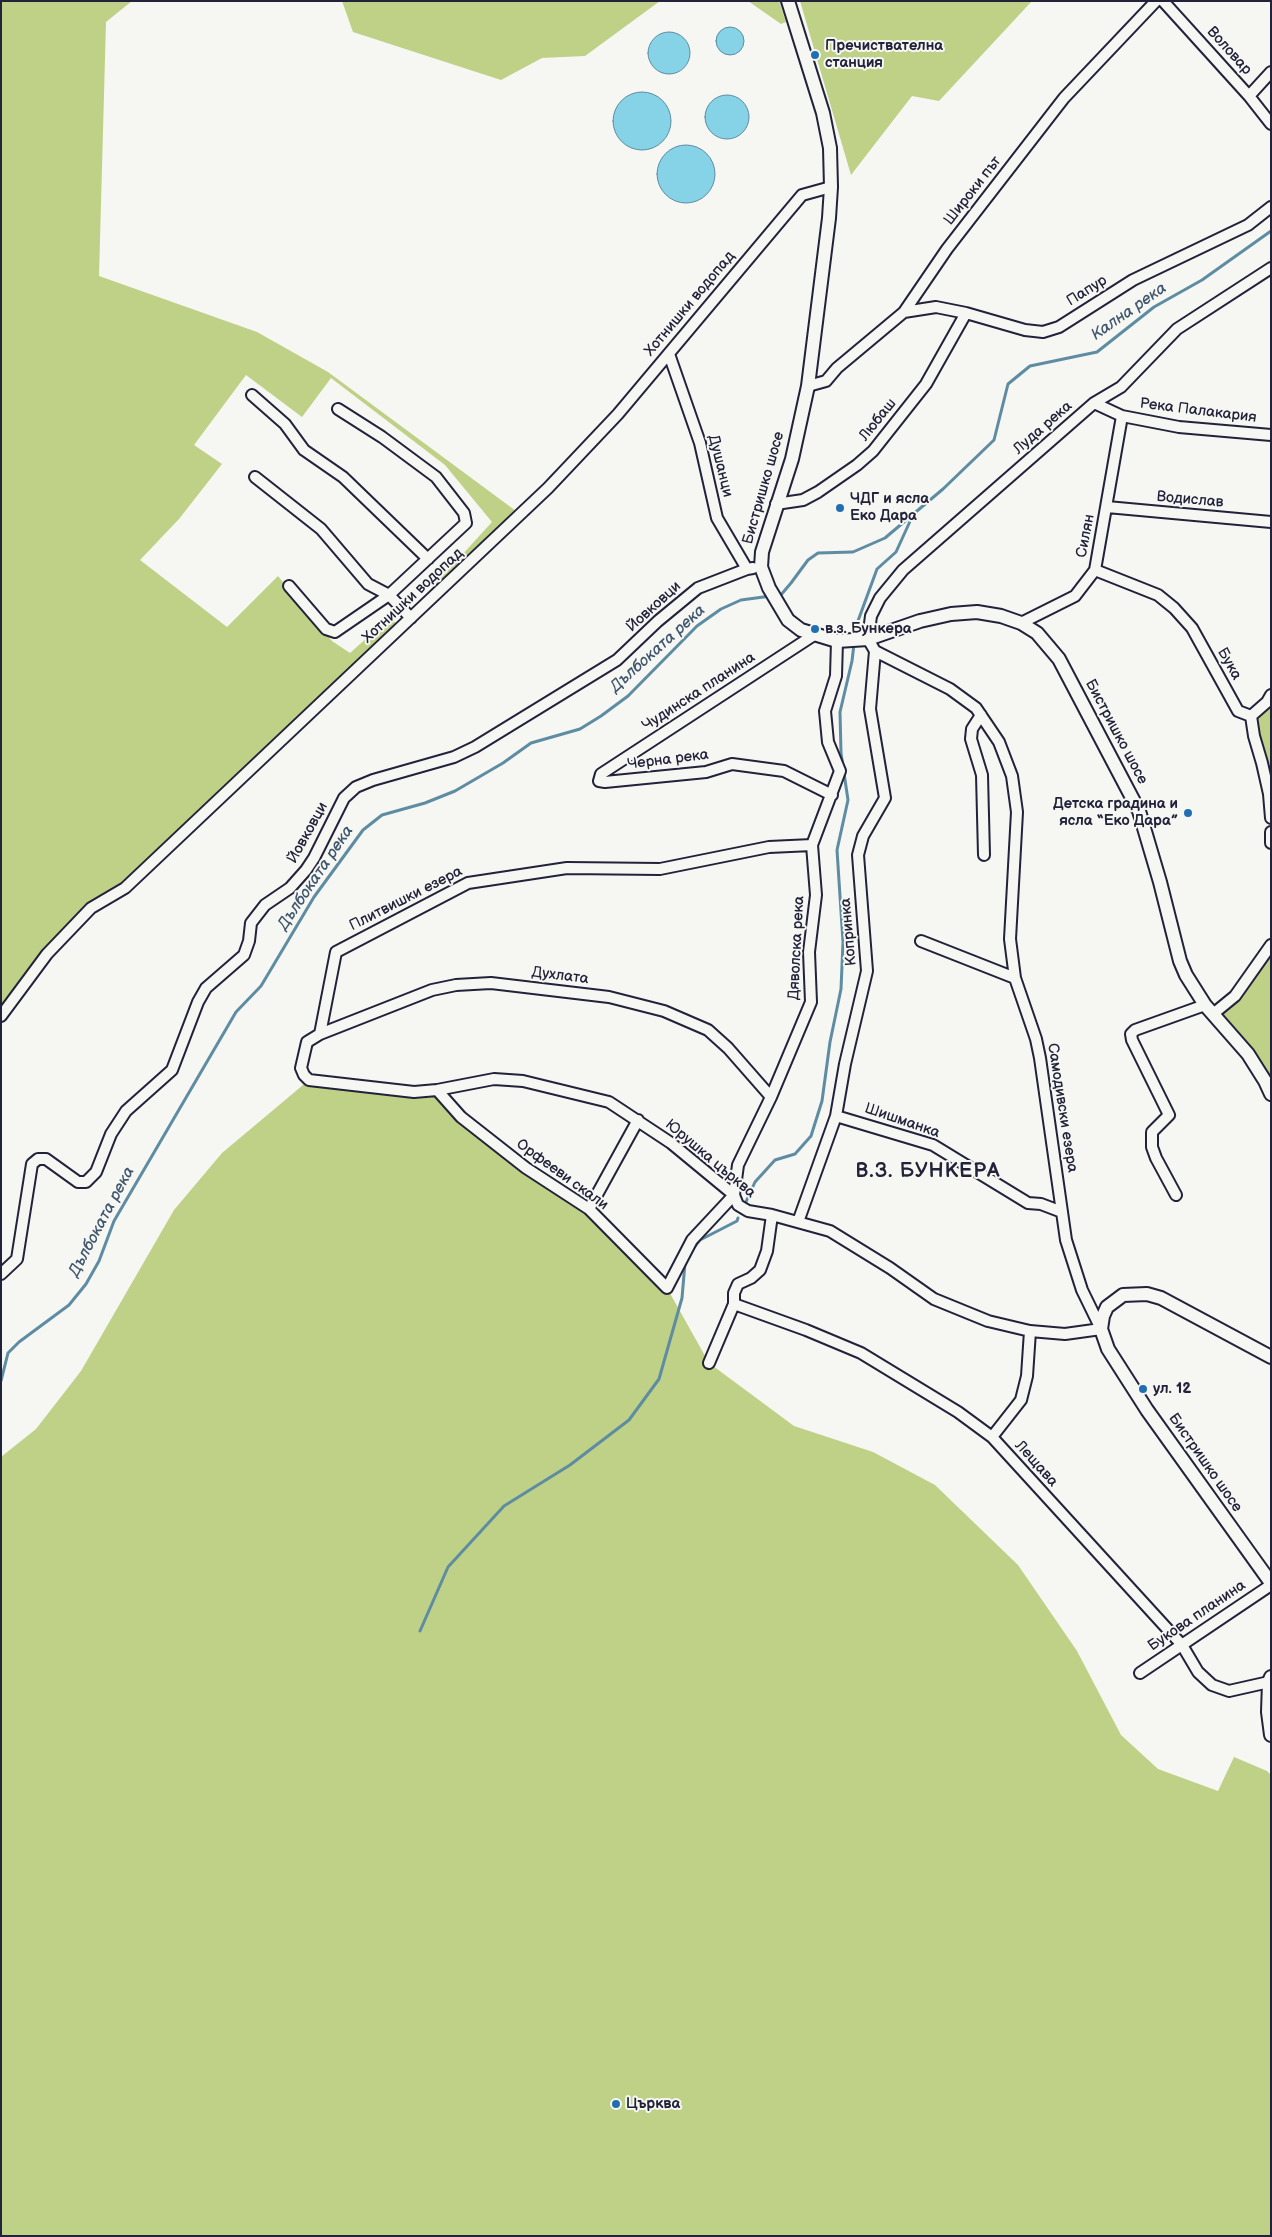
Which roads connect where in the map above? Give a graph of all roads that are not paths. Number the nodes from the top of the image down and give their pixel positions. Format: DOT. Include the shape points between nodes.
graph roads {
  1 [pos="788,1"];
  2 [pos="1156,1"];
  3 [pos="1163,1"];
  4 [pos="1271,72"];
  5 [pos="1249,96"];
  6 [pos="1271,124"];
  7 [pos="831,187"];
  8 [pos="1271,206"];
  9 [pos="1271,268"];
  10 [pos="904,312"];
  11 [pos="966,313"];
  12 [pos="669,354"];
  13 [pos="808,386"];
  14 [pos="252,395"];
  15 [pos="1094,403"];
  16 [pos="338,409"];
  17 [pos="1122,416"];
  18 [pos="1271,435"];
  19 [pos="255,477"];
  20 [pos="776,504"];
  21 [pos="1107,507"];
  22 [pos="1271,522"];
  23 [pos="428,559"];
  24 [pos="761,567"];
  25 [pos="747,569"];
  26 [pos="1095,570"];
  27 [pos="289,586"];
  28 [pos="389,595"];
  29 [pos="411,618"];
  30 [pos="1021,623"];
  31 [pos="814,635"];
  32 [pos="868,640"];
  33 [pos="837,641"];
  34 [pos="875,651"];
  35 [pos="1271,695"];
  36 [pos="981,715"];
  37 [pos="1251,716"];
  38 [pos="600,774"];
  39 [pos="832,795"];
  40 [pos="1271,818"];
  41 [pos="1271,832"];
  42 [pos="1271,843"];
  43 [pos="812,845"];
  44 [pos="984,855"];
  45 [pos="921,941"];
  46 [pos="1271,946"];
  47 [pos="1015,978"];
  48 [pos="1209,1009"];
  49 [pos="1,1016"];
  50 [pos="320,1034"];
  51 [pos="1268,1080"];
  52 [pos="437,1090"];
  53 [pos="1271,1094"];
  54 [pos="771,1098"];
  55 [pos="836,1116"];
  56 [pos="638,1120"];
  57 [pos="1176,1194"];
  58 [pos="734,1195"];
  59 [pos="589,1209"];
  60 [pos="1062,1212"];
  61 [pos="772,1215"];
  62 [pos="798,1222"];
  63 [pos="1,1274"];
  64 [pos="734,1304"];
  65 [pos="1102,1329"];
  66 [pos="1030,1331"];
  67 [pos="1271,1357"];
  68 [pos="709,1363"];
  69 [pos="992,1437"];
  70 [pos="1271,1584"];
  71 [pos="1182,1645"];
  72 [pos="1140,1673"];
  73 [pos="1270,1680"];
  74 [pos="1271,1735"];
  1 -- 7 [label="street, Бистришко шосе" via="823,113 830,148"];
  2 -- 10 [label="street, Широки път" via="1064,98 947,249"];
  3 -- 5 [label="street, Воловар"];
  4 -- 5 [label="street"];
  5 -- 6 [label="street, Воловар"];
  7 -- 12 [label="street, Хотнишки водопад" via="802,195"];
  7 -- 13 [label="street, Бистришко шосе" via="830,218"];
  8 -- 11 [label="street, Папур" via="1248,225 1133,280 1059,327 1043,332 1025,330"];
  9 -- 15 [label="street, Луда река" via="1177,328 1121,387"];
  10 -- 11 [label="street, Папур" via="936,307"];
  10 -- 13 [label="street, Широки път" via="837,368 826,382"];
  11 -- 20 [label="street, Любаш" via="926,384 873,451 818,492 803,500"];
  12 -- 25 [label="street, Душанци" via="700,443 717,518"];
  12 -- 29 [label="street, Хотнишки водопад" via="548,488"];
  13 -- 20 [label="street, Бистришко шосе" via="792,459"];
  14 -- 23 [label="street" via="285,424 304,450 344,477"];
  15 -- 17 [label="street, Река Палакария"];
  15 -- 32 [label="street, Луда река" via="903,570 880,598 871,616"];
  16 -- 23 [label="street" via="436,477 464,513 463,527"];
  17 -- 18 [label="street, Река Палакария" via="1179,427"];
  17 -- 21 [label="street, Силян"];
  19 -- 28 [label="street" via="321,529 368,584"];
  20 -- 24 [label="street, Бистришко шосе" via="764,543"];
  21 -- 22 [label="street, Водислав"];
  21 -- 26 [label="street, Силян"];
  23 -- 28 [label="street"];
  24 -- 25 [label="street"];
  24 -- 31 [label="street, Бистришко шосе" via="788,620"];
  25 -- 63 [label="street, Йовковци" via="698,588 617,660 475,747 454,757 372,780 356,787 344,798 306,870 290,888 265,905 251,923 244,956 206,988 172,1070 126,1111 110,1134 96,1172 86,1182 78,1182 46,1159 38,1159 32,1164 17,1260"];
  26 -- 30 [label="street, Силян" via="1075,596"];
  26 -- 37 [label="street, Бука" via="1158,596 1174,608 1192,628 1238,711"];
  27 -- 28 [label="street" via="326,628 335,632"];
  28 -- 29 [label="street"];
  29 -- 49 [label="street, Хотнишки водопад" via="126,888 91,908 47,954"];
  30 -- 32 [label="street, Бистришко шосе" via="977,612 952,614"];
  30 -- 48 [label="street, Бистришко шосе" via="1037,633 1059,659 1130,792 1147,835 1180,961 1193,989"];
  31 -- 33 [label="street, Бистришко шосе"];
  31 -- 38 [label="street, Чудинска планина"];
  32 -- 33 [label="street, Бистришко шосе"];
  32 -- 34 [label="street"];
  33 -- 39 [label="street, Дяволска река" via="836,676 825,710 828,742 840,771"];
  34 -- 36 [label="street, Самодивски езера" via="950,690"];
  34 -- 55 [label="street, Копринка" via="870,709 885,798 863,836 858,855 867,971"];
  35 -- 37 [label="street"];
  36 -- 44 [label="street" via="972,729 971,739 982,776"];
  36 -- 47 [label="street, Самодивски езера" via="999,742 1016,796 1018,829 1010,939"];
  37 -- 40 [label="street"];
  38 -- 39 [label="street, Черна река" via="599,781 605,782 706,772 732,764 784,771"];
  39 -- 43 [label="street, Дяволска река"];
  41 -- 42 [label="street"];
  43 -- 50 [label="street, Плитвишки езера" via="769,847 660,868 568,868 468,883 336,952"];
  43 -- 54 [label="street, Дяволска река" via="816,895 810,952 812,1002"];
  45 -- 47 [label="street"];
  46 -- 48 [label="street" via="1235,996"];
  47 -- 60 [label="street, Самодивски езера" via="1040,1058"];
  48 -- 51 [label="street, Бистришко шосе"];
  48 -- 57 [label="street" via="1135,1030 1131,1034 1169,1115 1152,1132 1152,1147"];
  50 -- 52 [label="street, Юрушка църква" via="307,1042 304,1051 301,1068 309,1080 414,1092"];
  50 -- 54 [label="street, Духлата" via="432,990 456,984 491,983 609,997 664,1012 708,1030"];
  51 -- 53 [label="street, Бистришко шосе"];
  52 -- 56 [label="street, Юрушка църква" via="494,1079 523,1081 609,1102"];
  52 -- 59 [label="street, Орфееви скали" via="461,1117 526,1168"];
  54 -- 58 [label="street, Дяволска река" via="738,1165"];
  55 -- 60 [label="street, Шишманка" via="933,1145 1028,1203"];
  55 -- 62 [label="street, Копринка"];
  56 -- 58 [label="street, Юрушка църква" via="671,1142"];
  56 -- 59 [label="street"];
  58 -- 59 [label="street, Орфееви скали" via="692,1240 666,1288"];
  58 -- 61 [label="street, Юрушка църква" via="738,1205 748,1211"];
  60 -- 65 [label="street, Самодивски езера" via="1066,1240 1082,1290"];
  61 -- 62 [label="street, Юрушка църква"];
  61 -- 64 [label="street" via="767,1251 760,1270 738,1284"];
  62 -- 66 [label="street, Юрушка църква" via="830,1231 934,1299 988,1321"];
  64 -- 68 [label="street"];
  64 -- 69 [label="street, Лещава" via="860,1352 958,1412"];
  65 -- 66 [label="street, Юрушка църква" via="1065,1334"];
  65 -- 67 [label="street" via="1103,1316 1114,1300 1123,1295 1147,1294 1161,1298"];
  65 -- 70 [label="street, Бистришко шосе" via="1108,1349 1147,1410"];
  66 -- 69 [label="street" via="1027,1376 1021,1400"];
  69 -- 71 [label="street, Лещава"];
  70 -- 71 [label="street, Букова планина"];
  71 -- 72 [label="street, Букова планина"];
  71 -- 73 [label="street, Лещава" via="1198,1672 1212,1685 1230,1691"];
  73 -- 74 [label="street"];
}
